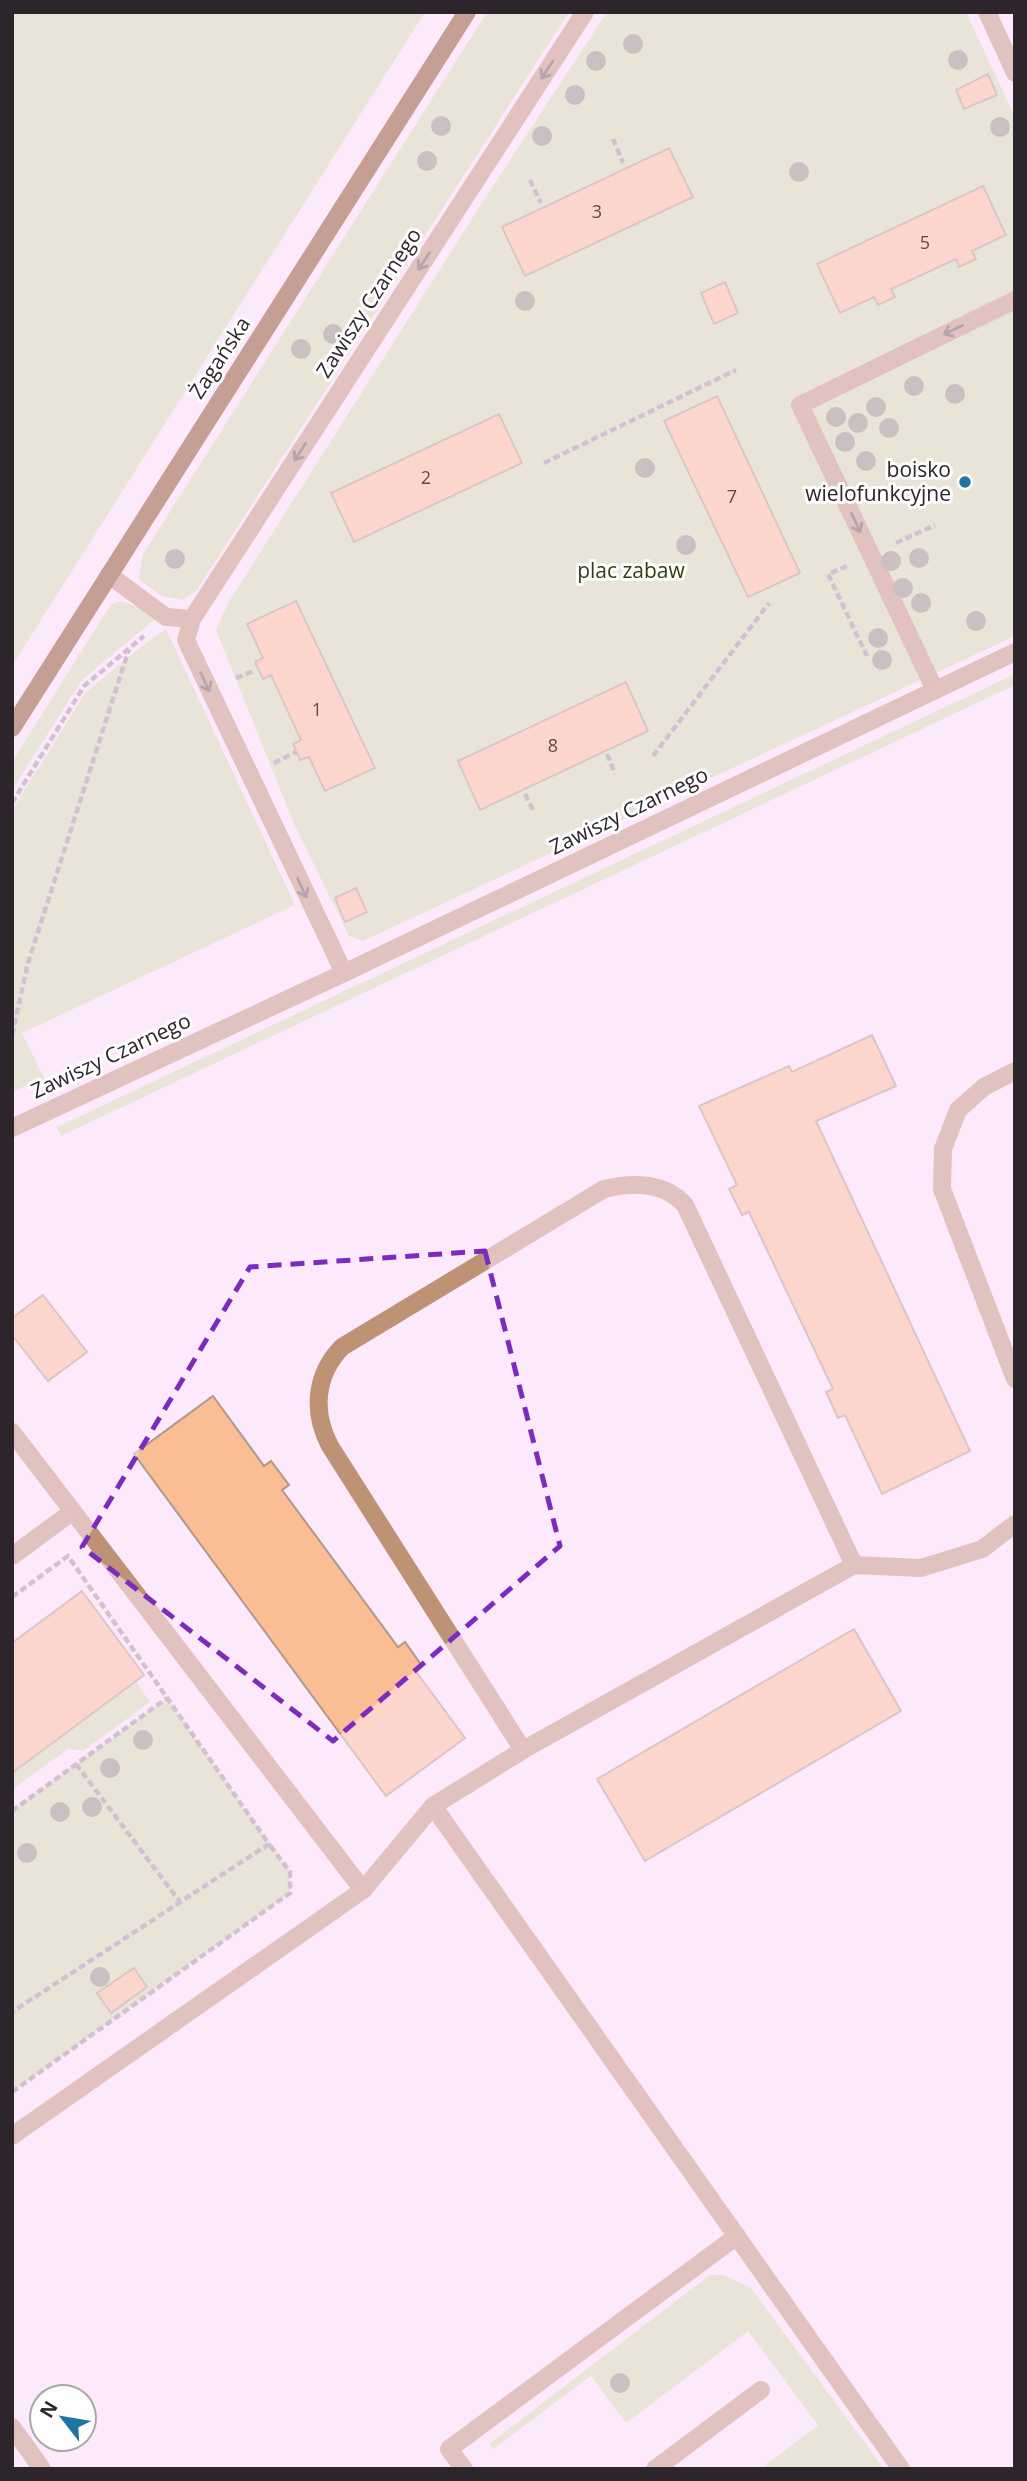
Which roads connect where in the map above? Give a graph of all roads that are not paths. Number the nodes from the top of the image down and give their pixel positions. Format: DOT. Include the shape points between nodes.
graph roads {
  1 [pos="467,12"];
  2 [pos="584,12"];
  3 [pos="987,12"];
  4 [pos="1015,73"];
  5 [pos="1015,300"];
  6 [pos="109,575"];
  7 [pos="192,619"];
  8 [pos="1015,652"];
  9 [pos="935,690"];
  10 [pos="12,728"];
  11 [pos="344,973"];
  12 [pos="1015,1072"];
  13 [pos="12,1128"];
  14 [pos="1015,1379"];
  15 [pos="12,1432"];
  16 [pos="72,1512"];
  17 [pos="1015,1524"];
  18 [pos="12,1556"];
  19 [pos="854,1565"];
  20 [pos="523,1750"];
  21 [pos="433,1806"];
  22 [pos="363,1890"];
  23 [pos="12,2136"];
  24 [pos="737,2236"];
  25 [pos="761,2390"];
  26 [pos="12,2427"];
  27 [pos="42,2469"];
  28 [pos="464,2469"];
  29 [pos="655,2469"];
  30 [pos="901,2469"];
  1 -- 6 [label="main road, Żagańska"];
  2 -- 7 [label="street, Zawiszy Czarnego, one-way"];
  3 -- 4 [label="street"];
  5 -- 9 [label="street, one-way" via="800,405"];
  6 -- 7 [label="street" via="166,617"];
  6 -- 10 [label="main road, Żagańska"];
  7 -- 11 [label="street, one-way" via="186,640"];
  8 -- 9 [label="street, Zawiszy Czarnego"];
  9 -- 11 [label="street, Zawiszy Czarnego"];
  11 -- 13 [label="street, Zawiszy Czarnego"];
  12 -- 14 [label="street" via="984,1087 958,1110 943,1149 942,1189"];
  15 -- 16 [label="street"];
  16 -- 18 [label="street"];
  16 -- 22 [label="street"];
  17 -- 19 [label="street" via="982,1549 921,1568"];
  19 -- 20 [label="street"];
  19 -- 20 [label="street" via="685,1205 658,1188 622,1185 604,1189 342,1347 326,1367 319,1395 317,1413 330,1446"];
  20 -- 21 [label="street"];
  21 -- 22 [label="street"];
  21 -- 24 [label="street"];
  22 -- 23 [label="street"];
  24 -- 28 [label="street" via="449,2449"];
  24 -- 30 [label="street"];
  25 -- 29 [label="street"];
  26 -- 27 [label="street"];
}
